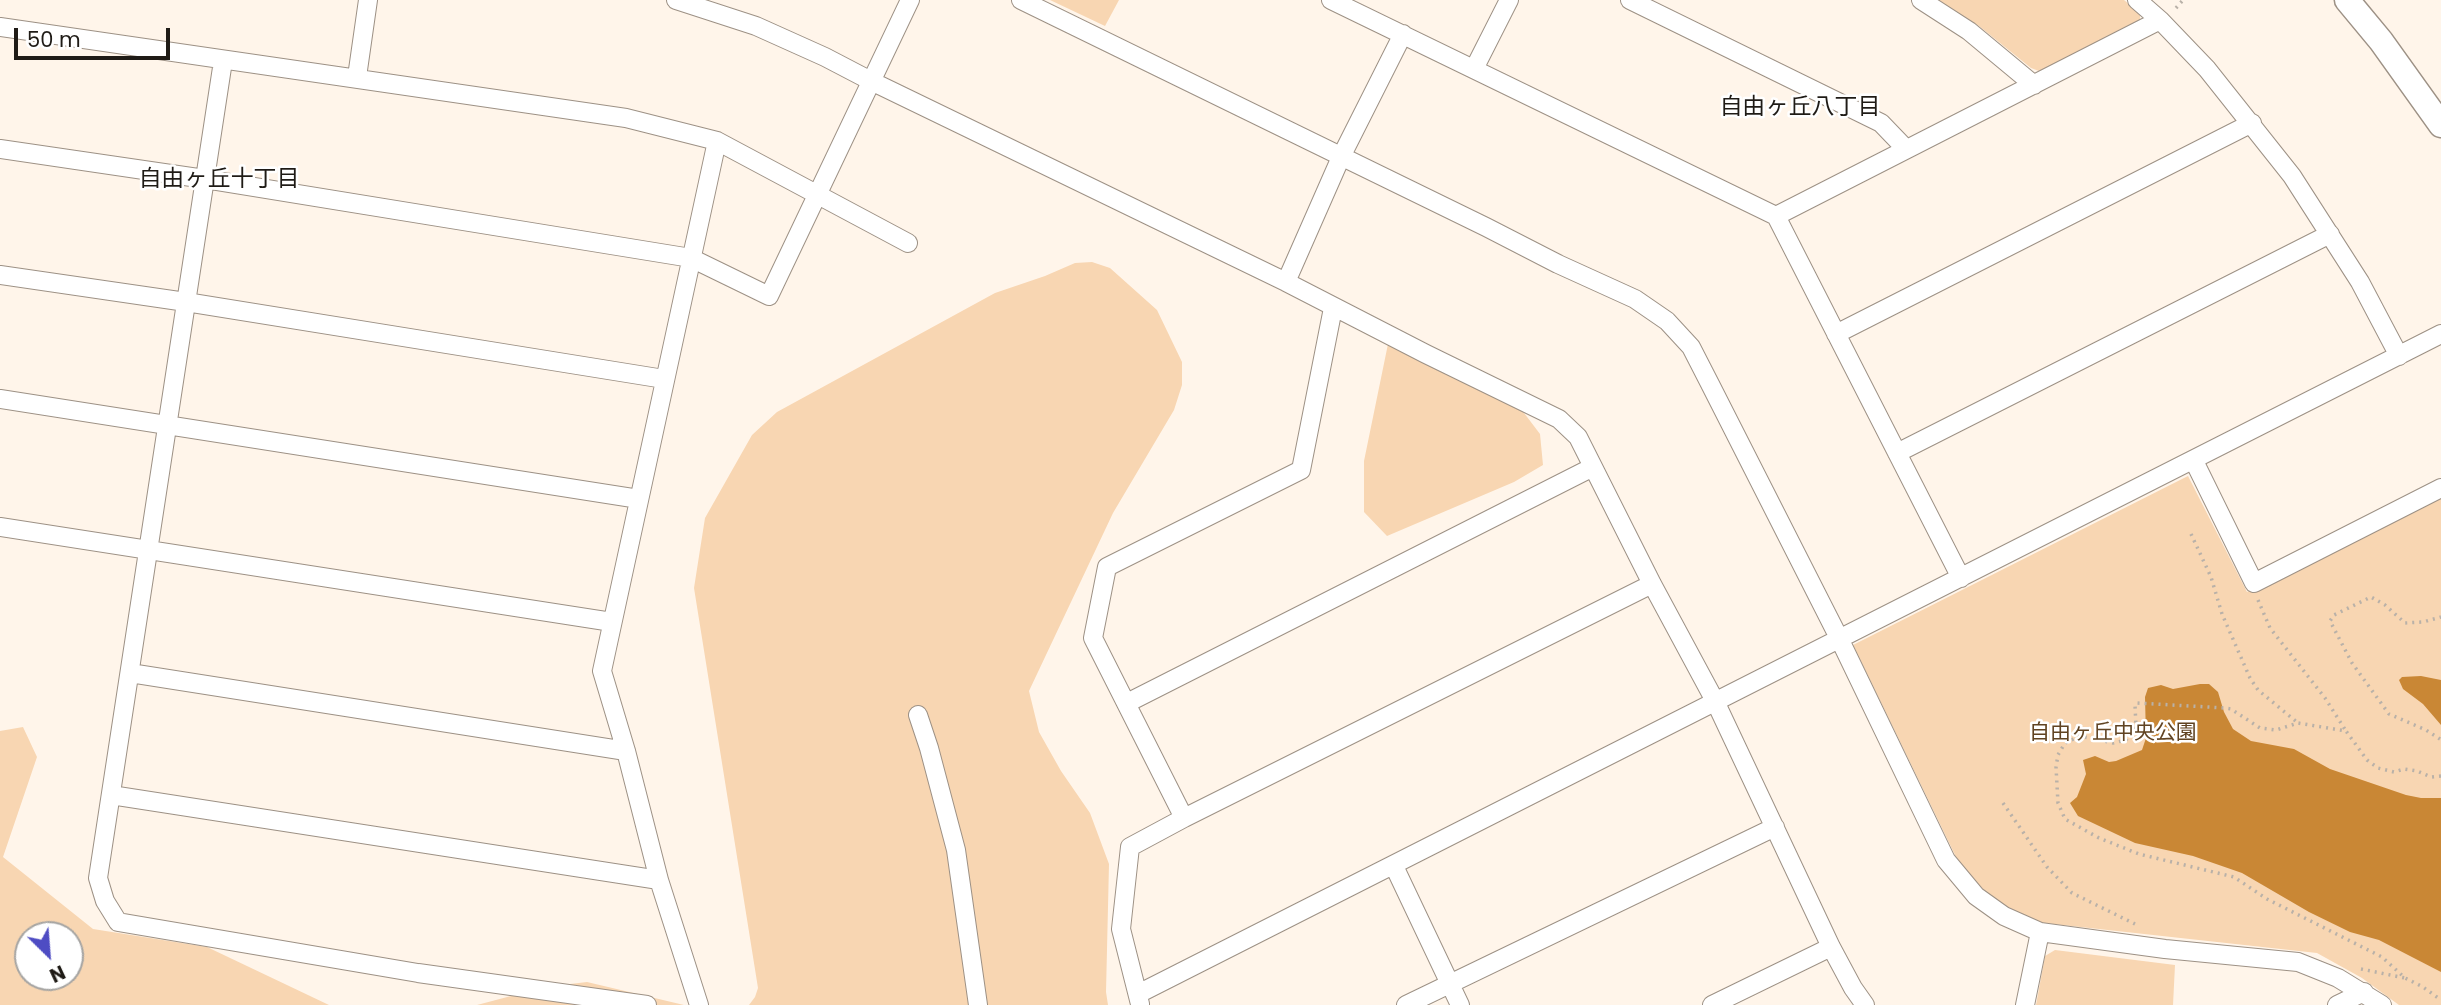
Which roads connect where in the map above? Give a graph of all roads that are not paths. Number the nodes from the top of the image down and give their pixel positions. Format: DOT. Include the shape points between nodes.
graph roads {
  1 [pos="368,0"];
  2 [pos="676,0"];
  3 [pos="910,0"];
  4 [pos="1021,0"];
  5 [pos="1331,0"];
  6 [pos="1509,0"];
  7 [pos="1630,0"];
  8 [pos="1921,0"];
  9 [pos="2137,0"];
  10 [pos="2347,0"];
  11 [pos="2160,20"];
  12 [pos="0,27"];
  13 [pos="1403,34"];
  14 [pos="223,61"];
  15 [pos="1474,69"];
  16 [pos="357,78"];
  17 [pos="871,81"];
  18 [pos="2034,85"];
  19 [pos="2437,108"];
  20 [pos="2252,123"];
  21 [pos="717,141"];
  22 [pos="0,149"];
  23 [pos="1906,149"];
  24 [pos="1341,157"];
  25 [pos="205,179"];
  26 [pos="817,193"];
  27 [pos="1776,216"];
  28 [pos="2330,234"];
  29 [pos="908,243"];
  30 [pos="691,258"];
  31 [pos="0,275"];
  32 [pos="1286,282"];
  33 [pos="186,302"];
  34 [pos="1334,308"];
  35 [pos="1836,334"];
  36 [pos="2441,334"];
  37 [pos="2399,356"];
  38 [pos="664,379"];
  39 [pos="0,399"];
  40 [pos="168,425"];
  41 [pos="1897,453"];
  42 [pos="2194,461"];
  43 [pos="1593,467"];
  44 [pos="2441,488"];
  45 [pos="639,499"];
  46 [pos="0,527"];
  47 [pos="149,550"];
  48 [pos="1961,578"];
  49 [pos="1653,584"];
  50 [pos="612,622"];
  51 [pos="1839,638"];
  52 [pos="130,673"];
  53 [pos="1715,701"];
  54 [pos="1127,703"];
  55 [pos="918,715"];
  56 [pos="626,751"];
  57 [pos="111,795"];
  58 [pos="1184,818"];
  59 [pos="1775,827"];
  60 [pos="1394,866"];
  61 [pos="659,880"];
  62 [pos="2039,932"];
  63 [pos="1831,947"];
  64 [pos="1450,984"];
  65 [pos="2364,992"];
  66 [pos="1139,999"];
  67 [pos="647,1005"];
  68 [pos="699,1005"];
  69 [pos="978,1005"];
  70 [pos="1406,1005"];
  71 [pos="1460,1005"];
  72 [pos="1712,1005"];
  73 [pos="1865,1005"];
  74 [pos="2025,1005"];
  75 [pos="2337,1005"];
  76 [pos="2382,1005"];
  1 -- 16 [label="street"];
  2 -- 17 [label="street" via="757,26"];
  3 -- 17 [label="street"];
  4 -- 24 [label="street"];
  5 -- 13 [label="street"];
  6 -- 15 [label="street"];
  7 -- 23 [label="street" via="1881,123"];
  8 -- 18 [label="street" via="1969,31"];
  9 -- 11 [label="street"];
  10 -- 19 [label="street"];
  11 -- 18 [label="street"];
  11 -- 20 [label="street"];
  12 -- 14 [label="street"];
  13 -- 15 [label="street"];
  13 -- 24 [label="street"];
  14 -- 16 [label="street"];
  14 -- 25 [label="street"];
  15 -- 27 [label="street"];
  16 -- 21 [label="street" via="626,118"];
  17 -- 26 [label="street"];
  17 -- 32 [label="street"];
  18 -- 23 [label="street"];
  20 -- 28 [label="street"];
  20 -- 35 [label="street"];
  21 -- 26 [label="street"];
  21 -- 30 [label="street"];
  22 -- 25 [label="street"];
  23 -- 27 [label="street"];
  24 -- 32 [label="street"];
  24 -- 51 [label="street" via="1635,299 1667,321 1691,347"];
  25 -- 30 [label="street"];
  25 -- 33 [label="street"];
  26 -- 29 [label="street"];
  26 -- 30 [label="street" via="769,296"];
  27 -- 35 [label="street"];
  28 -- 37 [label="street"];
  28 -- 41 [label="street"];
  30 -- 38 [label="street"];
  31 -- 33 [label="street"];
  32 -- 34 [label="street"];
  33 -- 38 [label="street"];
  33 -- 40 [label="street"];
  34 -- 43 [label="street" via="1559,419 1578,437"];
  34 -- 54 [label="street" via="1301,470 1107,567 1093,638"];
  35 -- 41 [label="street"];
  36 -- 37 [label="street"];
  37 -- 42 [label="street"];
  38 -- 45 [label="street"];
  39 -- 40 [label="street"];
  40 -- 45 [label="street"];
  40 -- 47 [label="street"];
  41 -- 48 [label="street"];
  42 -- 44 [label="street" via="2254,583"];
  42 -- 48 [label="street"];
  43 -- 49 [label="street"];
  43 -- 54 [label="street"];
  45 -- 50 [label="street"];
  46 -- 47 [label="street"];
  47 -- 50 [label="street"];
  47 -- 52 [label="street"];
  48 -- 51 [label="street"];
  49 -- 53 [label="street"];
  49 -- 58 [label="street"];
  50 -- 56 [label="street" via="602,671"];
  51 -- 53 [label="street"];
  51 -- 62 [label="street" via="1946,860 1976,895 2004,916"];
  52 -- 56 [label="street"];
  52 -- 57 [label="street"];
  53 -- 59 [label="street"];
  53 -- 60 [label="street"];
  54 -- 58 [label="street"];
  55 -- 69 [label="street" via="956,850"];
  56 -- 61 [label="street"];
  57 -- 61 [label="street"];
  57 -- 67 [label="street" via="98,878 118,922 418,973"];
  58 -- 66 [label="street" via="1130,847 1121,929"];
  59 -- 63 [label="street"];
  59 -- 64 [label="street"];
  60 -- 64 [label="street"];
  60 -- 66 [label="street"];
  61 -- 68 [label="street"];
  62 -- 65 [label="street" via="2298,962"];
  62 -- 74 [label="street"];
  63 -- 72 [label="street"];
  63 -- 73 [label="street"];
  64 -- 70 [label="street"];
  64 -- 71 [label="street"];
  65 -- 75 [label="street"];
  65 -- 76 [label="street"];
}
